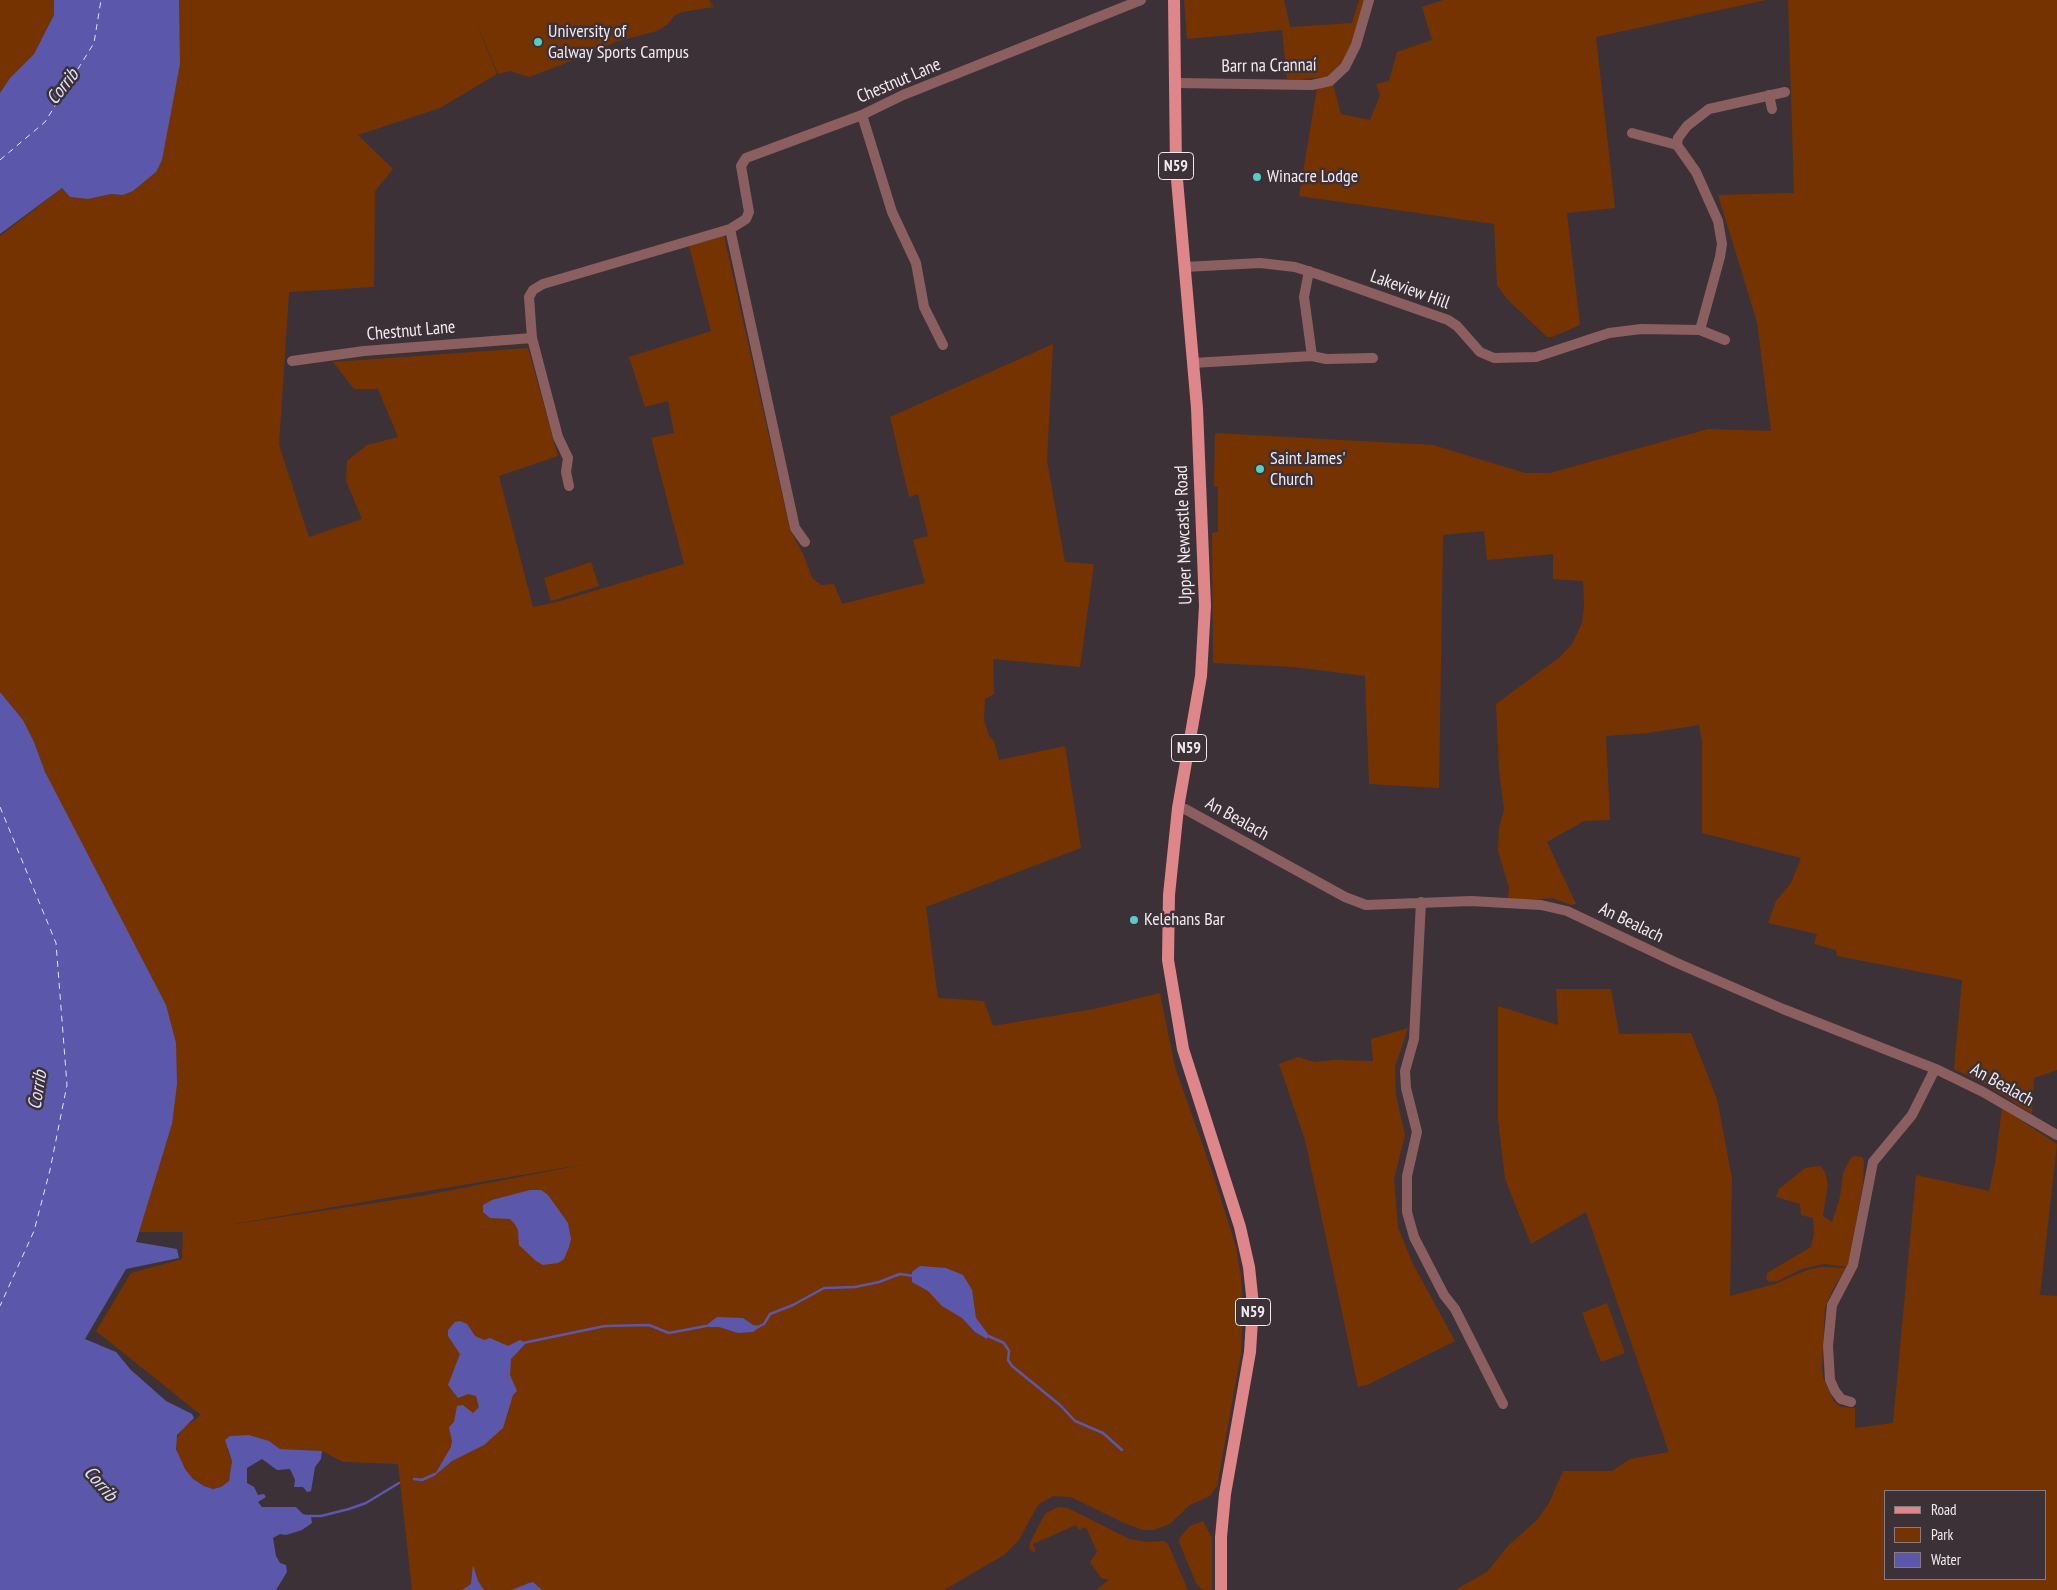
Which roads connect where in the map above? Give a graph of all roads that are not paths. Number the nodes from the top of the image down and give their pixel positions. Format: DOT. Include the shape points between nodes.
graph roads {
  1 [pos="1141,0"];
  2 [pos="1174,0"];
  3 [pos="1369,0"];
  4 [pos="1176,83"];
  5 [pos="1785,92"];
  6 [pos="1769,95"];
  7 [pos="1772,109"];
  8 [pos="862,115"];
  9 [pos="1632,133"];
  10 [pos="1677,145"];
  11 [pos="730,228"];
  12 [pos="1184,267"];
  13 [pos="1309,272"];
  14 [pos="1700,330"];
  15 [pos="532,338"];
  16 [pos="1725,340"];
  17 [pos="942,345"];
  18 [pos="1312,356"];
  19 [pos="1373,358"];
  20 [pos="292,361"];
  21 [pos="1193,363"];
  22 [pos="569,486"];
  23 [pos="805,542"];
  24 [pos="1178,808"];
  25 [pos="1422,902"];
  26 [pos="1935,1069"];
  27 [pos="2057,1135"];
  28 [pos="1851,1402"];
  29 [pos="1503,1404"];
  30 [pos="1220,1590"];
  1 -- 8 [label="street, Chestnut Lane" via="903,95"];
  2 -- 4 [label="main road, Upper Newcastle Road / N59"];
  3 -- 4 [label="street, Barr na Crannaí" via="1356,45 1345,68 1330,80 1312,85"];
  4 -- 12 [label="main road, Upper Newcastle Road / N59" via="1176,168"];
  5 -- 6 [label="street"];
  6 -- 7 [label="street"];
  6 -- 10 [label="street" via="1709,109 1687,126"];
  8 -- 11 [label="street, Chestnut Lane" via="743,161 741,166 749,212 746,219"];
  8 -- 17 [label="street" via="892,212 916,263 924,307"];
  9 -- 10 [label="street"];
  10 -- 14 [label="street" via="1710,199 1721,234 1720,257"];
  11 -- 15 [label="street, Chestnut Lane" via="532,290 529,297"];
  11 -- 23 [label="street" via="795,528"];
  12 -- 13 [label="street, Lakeview Hill" via="1260,264 1295,267"];
  12 -- 21 [label="main road, Upper Newcastle Road / N59"];
  13 -- 14 [label="street, Lakeview Hill" via="1448,320 1458,326 1480,352 1494,358 1536,357 1621,331"];
  13 -- 18 [label="street" via="1304,297"];
  14 -- 16 [label="street, Lakeview Hill"];
  15 -- 20 [label="street, Chestnut Lane" via="373,350"];
  15 -- 22 [label="street, Chestnut Lane" via="558,437 568,458"];
  18 -- 19 [label="street" via="1326,359"];
  18 -- 21 [label="street"];
  21 -- 24 [label="main road, Upper Newcastle Road / N59" via="1202,494 1204,641 1196,710"];
  24 -- 25 [label="street, An Bealach" via="1356,902 1373,906"];
  24 -- 30 [label="main road, Upper Newcastle Road / N59" via="1169,896 1168,953 1176,1017 1187,1065 1240,1227 1252,1288 1250,1352 1222,1524"];
  25 -- 26 [label="street, An Bealach" via="1541,905 1567,911 1677,964"];
  25 -- 29 [label="street" via="1414,1039 1405,1071 1417,1132 1407,1176 1407,1212 1414,1237"];
  26 -- 27 [label="street, An Bealach" via="1984,1092"];
  26 -- 28 [label="street" via="1912,1115 1873,1162 1853,1265 1832,1305 1828,1346 1830,1380 1842,1399"];
}
